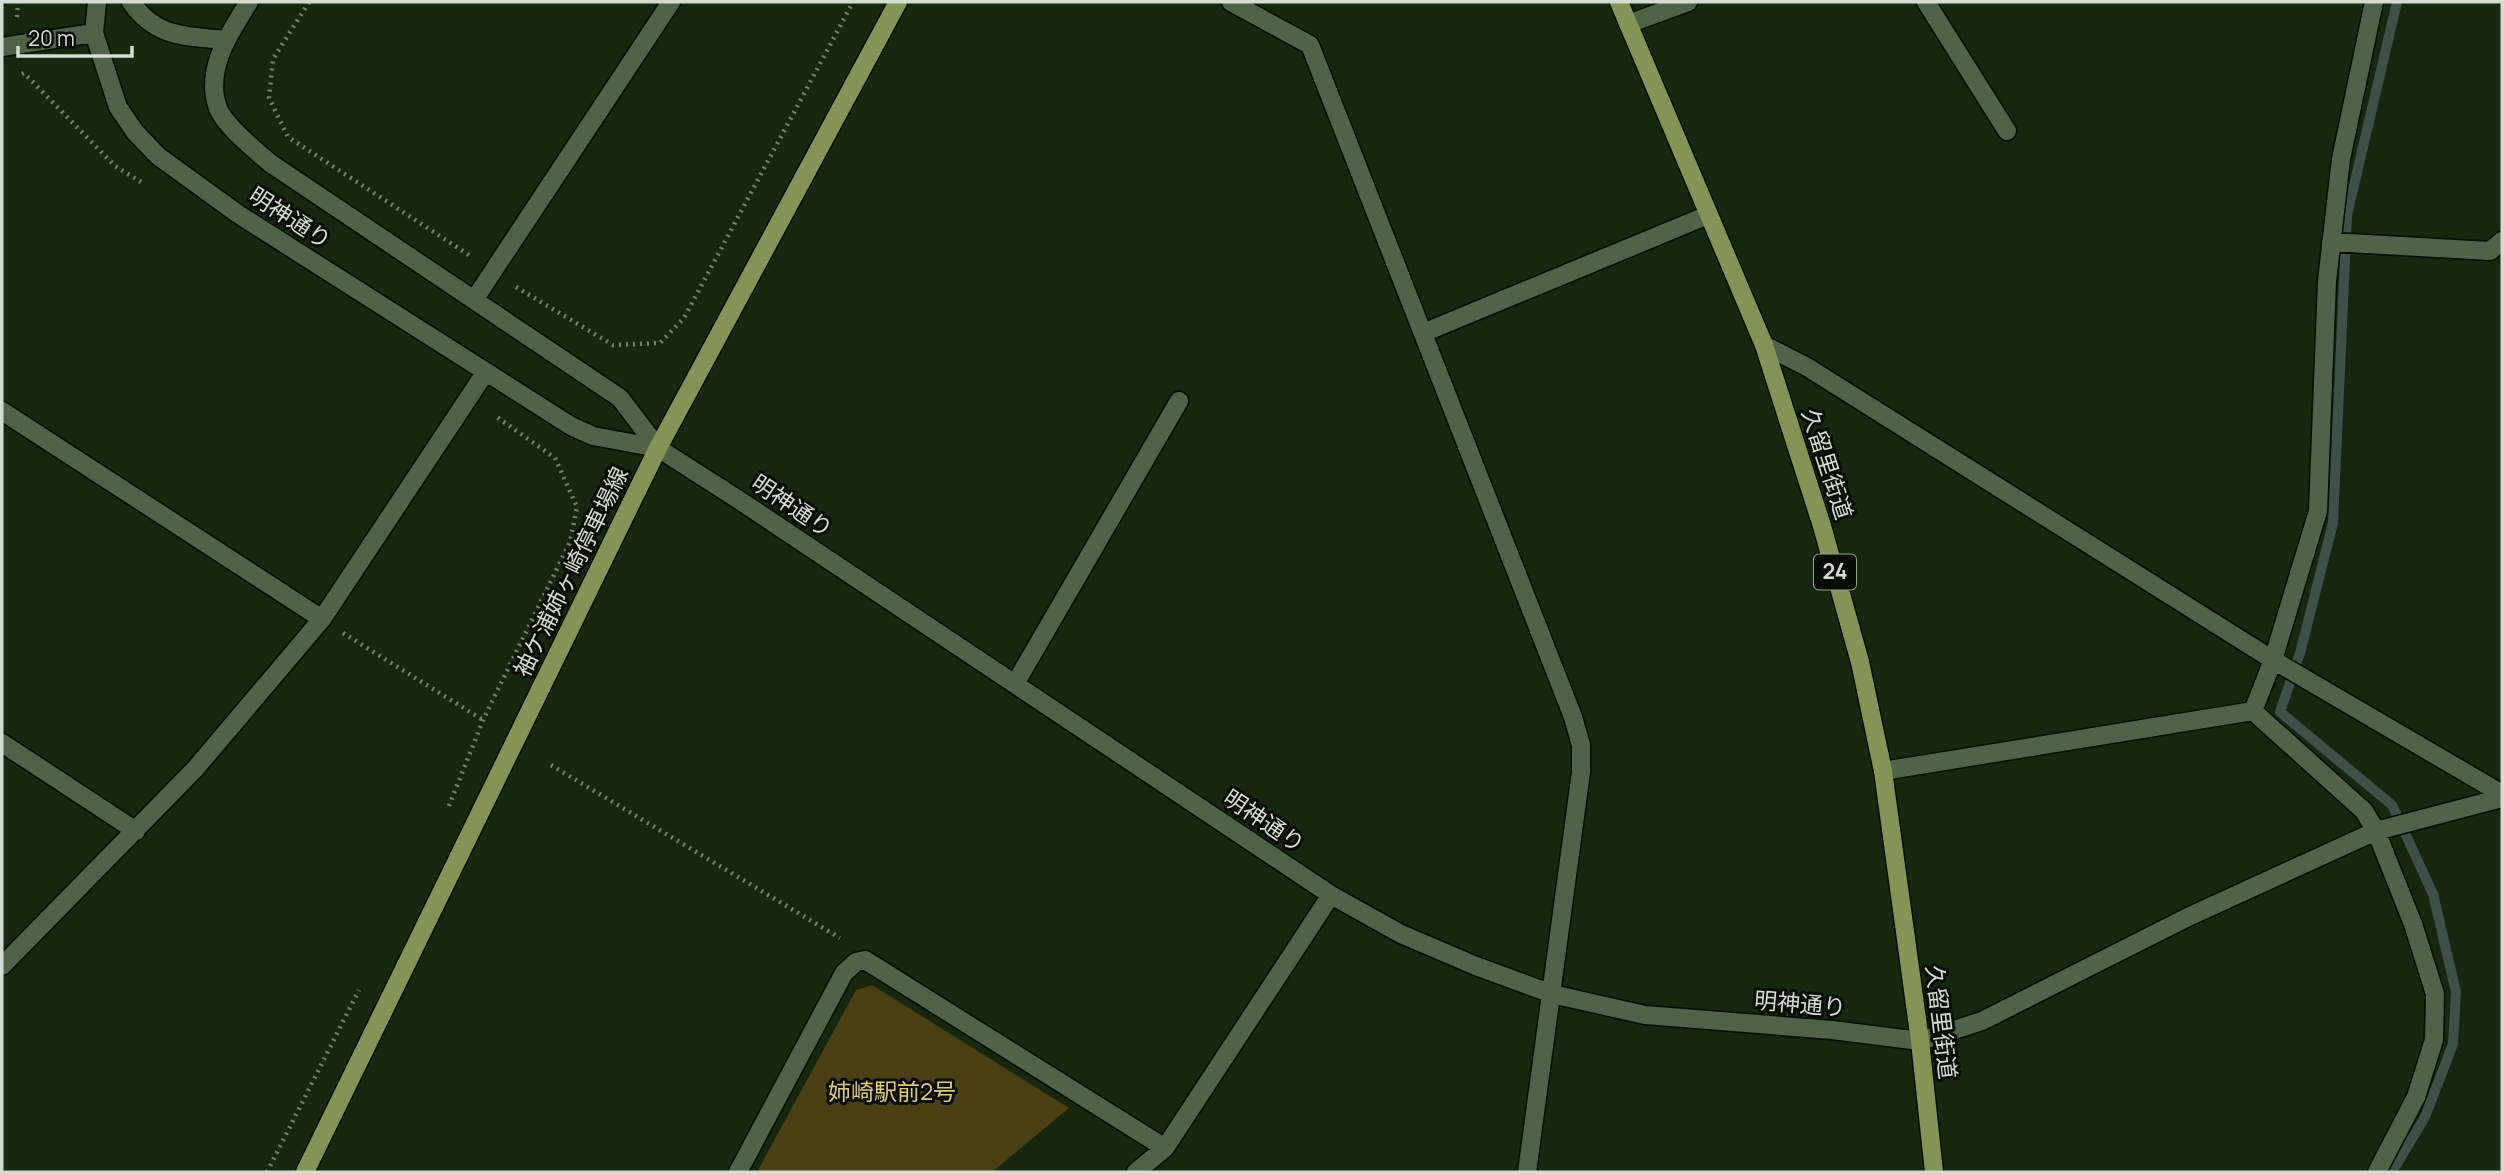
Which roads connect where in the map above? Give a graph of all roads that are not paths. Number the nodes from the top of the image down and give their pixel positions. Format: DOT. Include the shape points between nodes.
graph roads {
  1 [pos="97,2"];
  2 [pos="131,2"];
  3 [pos="249,2"];
  4 [pos="671,2"];
  5 [pos="898,2"];
  6 [pos="1231,2"];
  7 [pos="1619,2"];
  8 [pos="1688,2"];
  9 [pos="1926,2"];
  10 [pos="2374,2"];
  11 [pos="1628,24"];
  12 [pos="94,33"];
  13 [pos="225,40"];
  14 [pos="2,47"];
  15 [pos="2007,131"];
  16 [pos="1708,215"];
  17 [pos="2502,241"];
  18 [pos="2331,242"];
  19 [pos="474,300"];
  20 [pos="1423,333"];
  21 [pos="1764,345"];
  22 [pos="485,373"];
  23 [pos="1179,401"];
  24 [pos="2,411"];
  25 [pos="657,448"];
  26 [pos="322,619"];
  27 [pos="2273,660"];
  28 [pos="1015,684"];
  29 [pos="2253,711"];
  30 [pos="2,743"];
  31 [pos="1883,771"];
  32 [pos="2502,796"];
  33 [pos="136,831"];
  34 [pos="2376,831"];
  35 [pos="1331,895"];
  36 [pos="2,966"];
  37 [pos="1552,994"];
  38 [pos="1920,1041"];
  39 [pos="1165,1148"];
  40 [pos="305,1172"];
  41 [pos="738,1172"];
  42 [pos="1136,1172"];
  43 [pos="1527,1172"];
  44 [pos="1934,1172"];
  45 [pos="2377,1172"];
  1 -- 12 [label="street"];
  2 -- 13 [label="street" via="141,16 173,35"];
  3 -- 13 [label="street, 明神通り"];
  4 -- 19 [label="street"];
  5 -- 25 [label="main road, 袖ケ浦姉ヶ崎停車場線"];
  6 -- 20 [label="street" via="1310,46"];
  7 -- 11 [label="main road, 久留里街道 / 24"];
  8 -- 11 [label="street"];
  9 -- 15 [label="street"];
  10 -- 18 [label="street" via="2342,159"];
  11 -- 16 [label="main road, 久留里街道 / 24"];
  12 -- 14 [label="street"];
  12 -- 22 [label="street, 明神通り" via="118,107 158,156 238,214"];
  13 -- 19 [label="street, 明神通り" via="214,78 218,109 244,140 270,163"];
  16 -- 20 [label="street"];
  16 -- 21 [label="main road, 久留里街道 / 24"];
  17 -- 18 [label="street" via="2490,251"];
  18 -- 27 [label="street" via="2318,511"];
  19 -- 25 [label="street, 明神通り" via="620,398"];
  20 -- 37 [label="street" via="1581,746"];
  21 -- 27 [label="street" via="1807,367"];
  21 -- 31 [label="main road, 久留里街道 / 24" via="1860,662"];
  22 -- 25 [label="street, 明神通り" via="593,436"];
  22 -- 26 [label="street"];
  23 -- 28 [label="street"];
  24 -- 26 [label="street"];
  25 -- 28 [label="street, 明神通り"];
  25 -- 40 [label="main road, 袖ケ浦姉ヶ崎停車場線"];
  26 -- 33 [label="street"];
  27 -- 29 [label="street"];
  27 -- 32 [label="street"];
  28 -- 35 [label="street, 明神通り"];
  29 -- 31 [label="street"];
  29 -- 34 [label="street" via="2364,811"];
  30 -- 33 [label="street"];
  31 -- 38 [label="main road, 久留里街道 / 24"];
  32 -- 34 [label="street"];
  33 -- 36 [label="street"];
  34 -- 38 [label="street" via="2188,917 1982,1021"];
  34 -- 45 [label="street" via="2435,994 2434,1040 2417,1097"];
  35 -- 37 [label="street, 明神通り" via="1401,934"];
  35 -- 39 [label="street"];
  37 -- 38 [label="street, 明神通り" via="1644,1015"];
  37 -- 43 [label="street"];
  38 -- 44 [label="main road, 久留里街道 / 24"];
  39 -- 41 [label="street" via="865,960 844,973"];
  39 -- 42 [label="street"];
}
